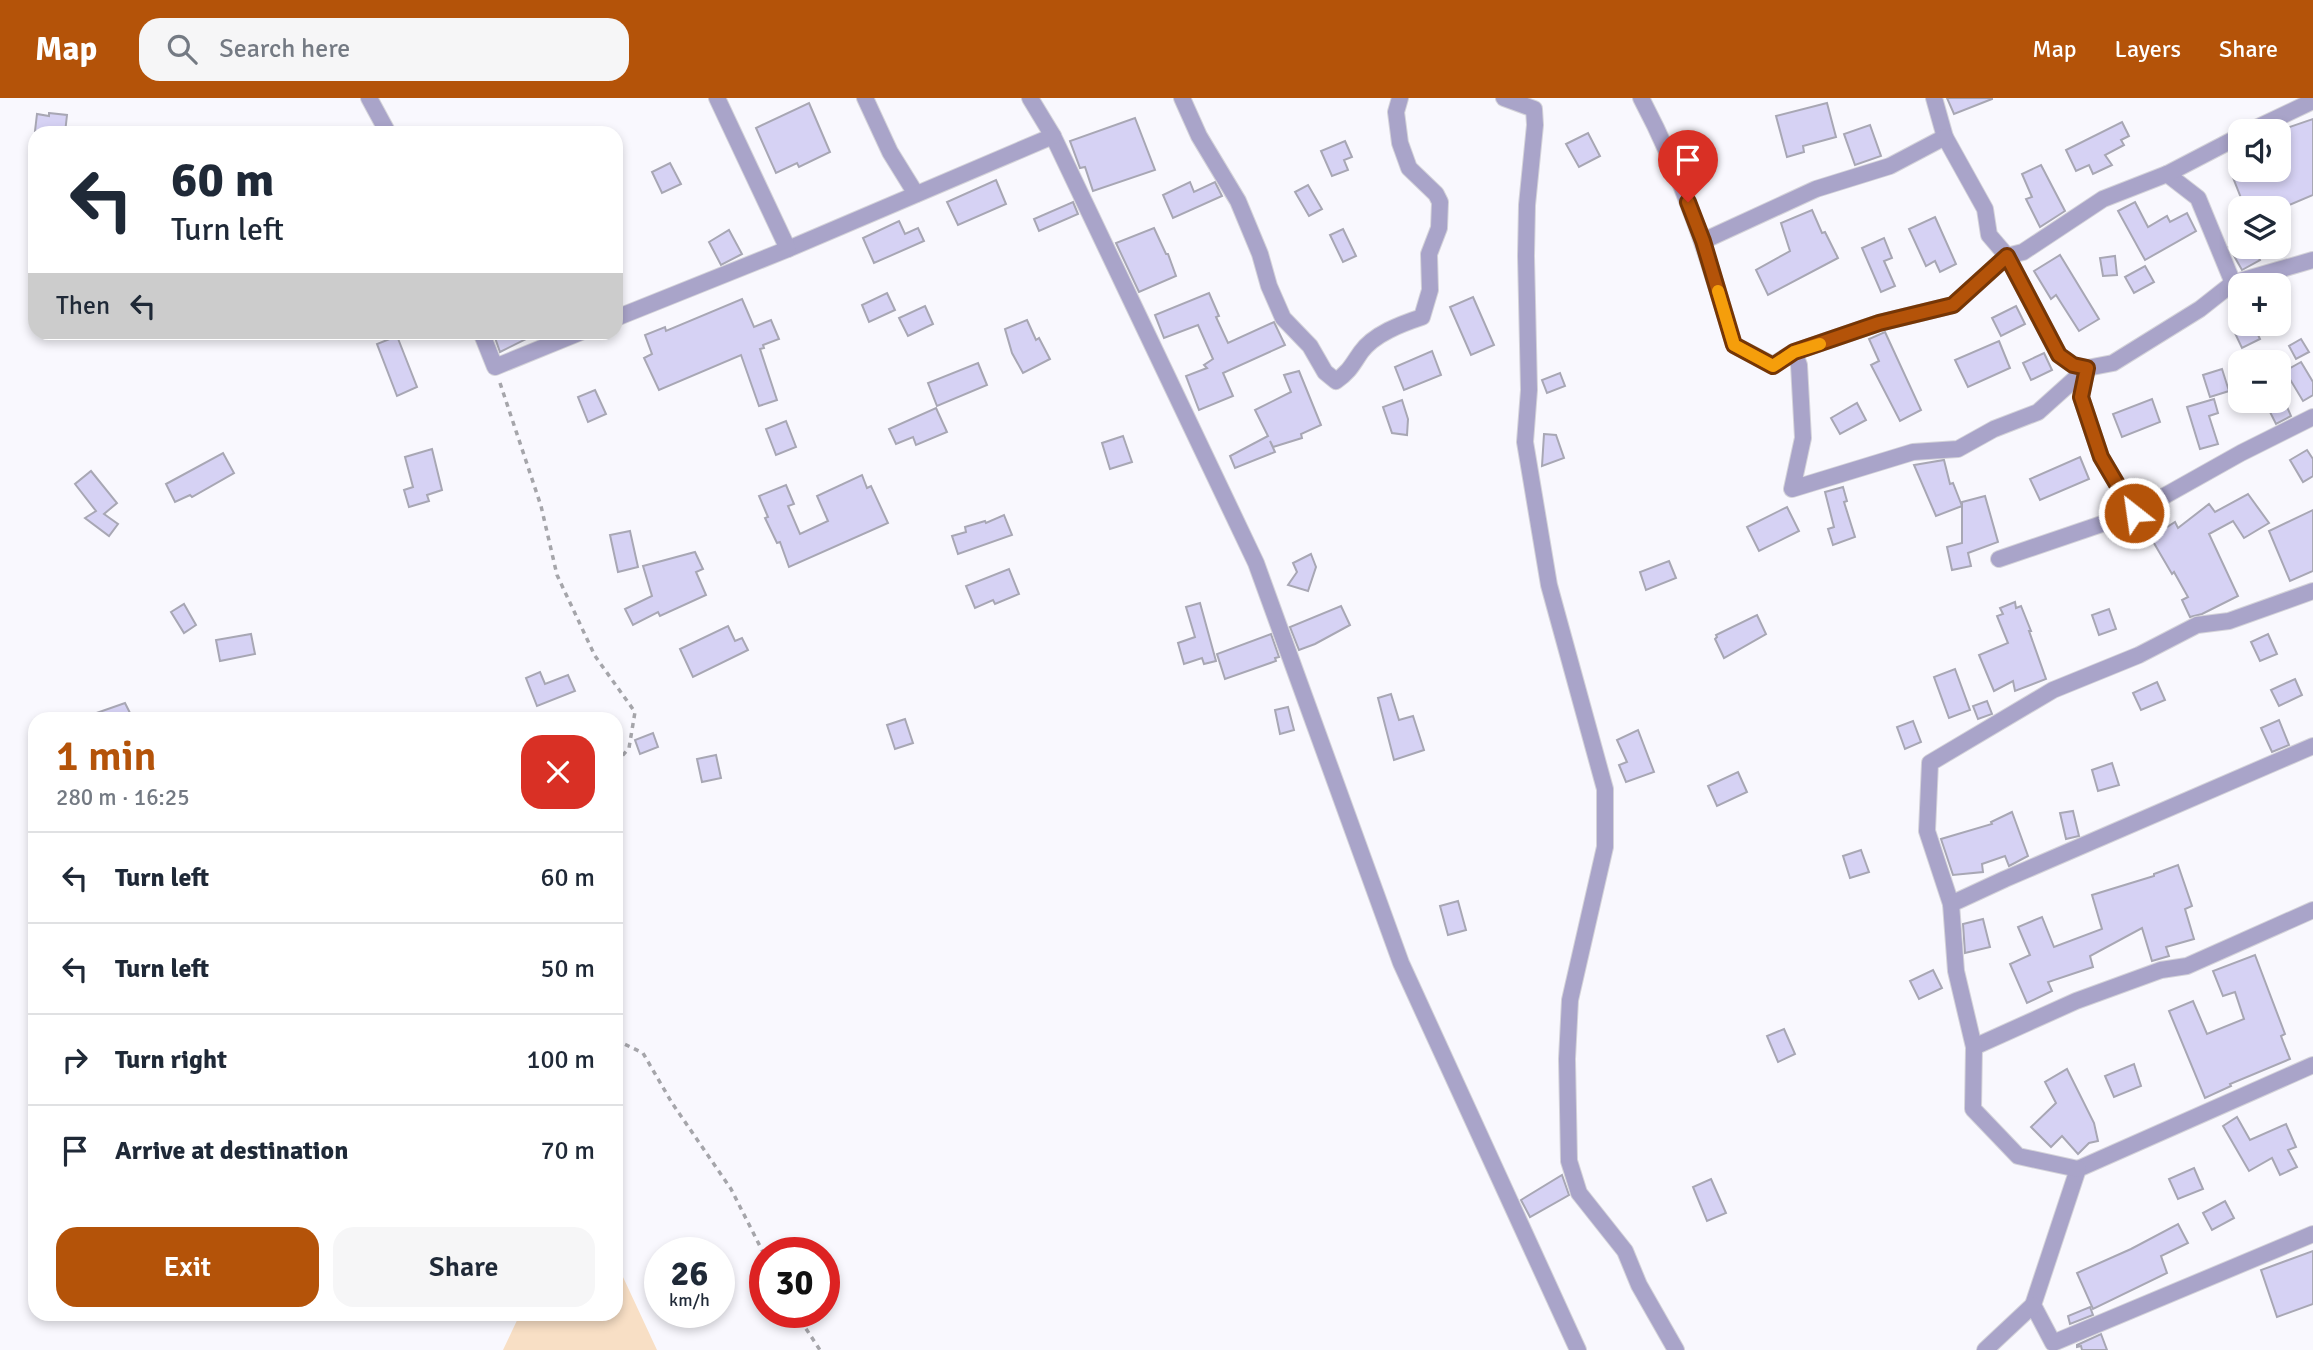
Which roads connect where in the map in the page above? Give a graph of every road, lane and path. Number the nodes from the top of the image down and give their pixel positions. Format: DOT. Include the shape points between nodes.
graph roads {
  1 [pos="369,98"];
  2 [pos="717,98"];
  3 [pos="864,98"];
  4 [pos="1030,98"];
  5 [pos="1182,98"];
  6 [pos="1400,98"];
  7 [pos="1504,98"];
  8 [pos="1641,98"];
  9 [pos="1934,98"];
  10 [pos="2313,102"];
  11 [pos="2275,119"];
  12 [pos="384,126"];
  13 [pos="1053,136"];
  14 [pos="1945,137"];
  15 [pos="2228,142"];
  16 [pos="2167,174"];
  17 [pos="916,194"];
  18 [pos="1703,241"];
  19 [pos="788,249"];
  20 [pos="2007,256"];
  21 [pos="2313,260"];
  22 [pos="2229,273"];
  23 [pos="2270,273"];
  24 [pos="2228,288"];
  25 [pos="623,315"];
  26 [pos="484,340"];
  27 [pos="561,340"];
  28 [pos="1794,352"];
  29 [pos="495,367"];
  30 [pos="2087,368"];
  31 [pos="2313,416"];
  32 [pos="2134,513"];
  33 [pos="1999,559"];
  34 [pos="2313,591"];
  35 [pos="2313,746"];
  36 [pos="623,755"];
  37 [pos="1951,904"];
  38 [pos="2313,910"];
  39 [pos="623,1043"];
  40 [pos="1974,1047"];
  41 [pos="2313,1065"];
  42 [pos="2078,1169"];
  43 [pos="2313,1234"];
  44 [pos="755,1237"];
  45 [pos="2033,1305"];
  46 [pos="806,1328"];
  47 [pos="2055,1346"];
  48 [pos="820,1350"];
  49 [pos="1578,1350"];
  50 [pos="1676,1350"];
  51 [pos="1985,1350"];
  1 -- 12 [label="street"];
  2 -- 19 [label="street"];
  3 -- 17 [label="street"];
  4 -- 13 [label="street"];
  5 -- 6 [label="street" via="1237,201 1283,318 1336,381 1349,372 1362,350 1385,332 1422,317 1430,290 1429,254 1439,228 1440,202 1409,168 1398,132"];
  7 -- 50 [label="street" via="1534,109 1535,125 1527,205 1529,390 1525,443 1549,585 1605,789 1605,847 1570,1000 1569,1161 1579,1193 1625,1251"];
  8 -- 18 [label="street"];
  9 -- 14 [label="street"];
  10 -- 11 [label="street"];
  13 -- 17 [label="street"];
  13 -- 49 [label="street" via="1256,563 1401,963"];
  14 -- 18 [label="street" via="1890,166 1816,189"];
  14 -- 20 [label="street" via="1985,209 1989,235"];
  15 -- 16 [label="street"];
  16 -- 20 [label="street" via="2103,199 2023,252"];
  16 -- 22 [label="street" via="2198,198"];
  17 -- 19 [label="street"];
  18 -- 28 [label="street" via="1734,345 1773,366"];
  19 -- 25 [label="street"];
  20 -- 28 [label="street" via="1953,305 1879,323"];
  20 -- 30 [label="street" via="2059,355"];
  21 -- 23 [label="street"];
  24 -- 30 [label="street" via="2113,363"];
  26 -- 29 [label="street"];
  27 -- 29 [label="street"];
  28 -- 30 [label="street" via="1799,365 1803,438 1792,489 1913,452 1958,449 2038,412"];
  29 -- 36 [label="path" via="541,506 557,575 595,656 635,712 629,748"];
  30 -- 32 [label="street" via="2081,397 2101,457"];
  31 -- 32 [label="street"];
  32 -- 33 [label="street"];
  34 -- 37 [label="street" via="2229,621 2197,625 2053,690 1930,763 1927,831"];
  35 -- 37 [label="street"];
  37 -- 40 [label="street" via="1956,971"];
  38 -- 40 [label="street" via="2187,966 2161,970 2076,1001"];
  39 -- 44 [label="path" via="643,1053 731,1189"];
  40 -- 42 [label="street" via="1973,1109 2018,1156"];
  41 -- 42 [label="street"];
  42 -- 45 [label="street"];
  43 -- 47 [label="street"];
  45 -- 47 [label="street"];
  45 -- 51 [label="street"];
  46 -- 48 [label="path"];
}
